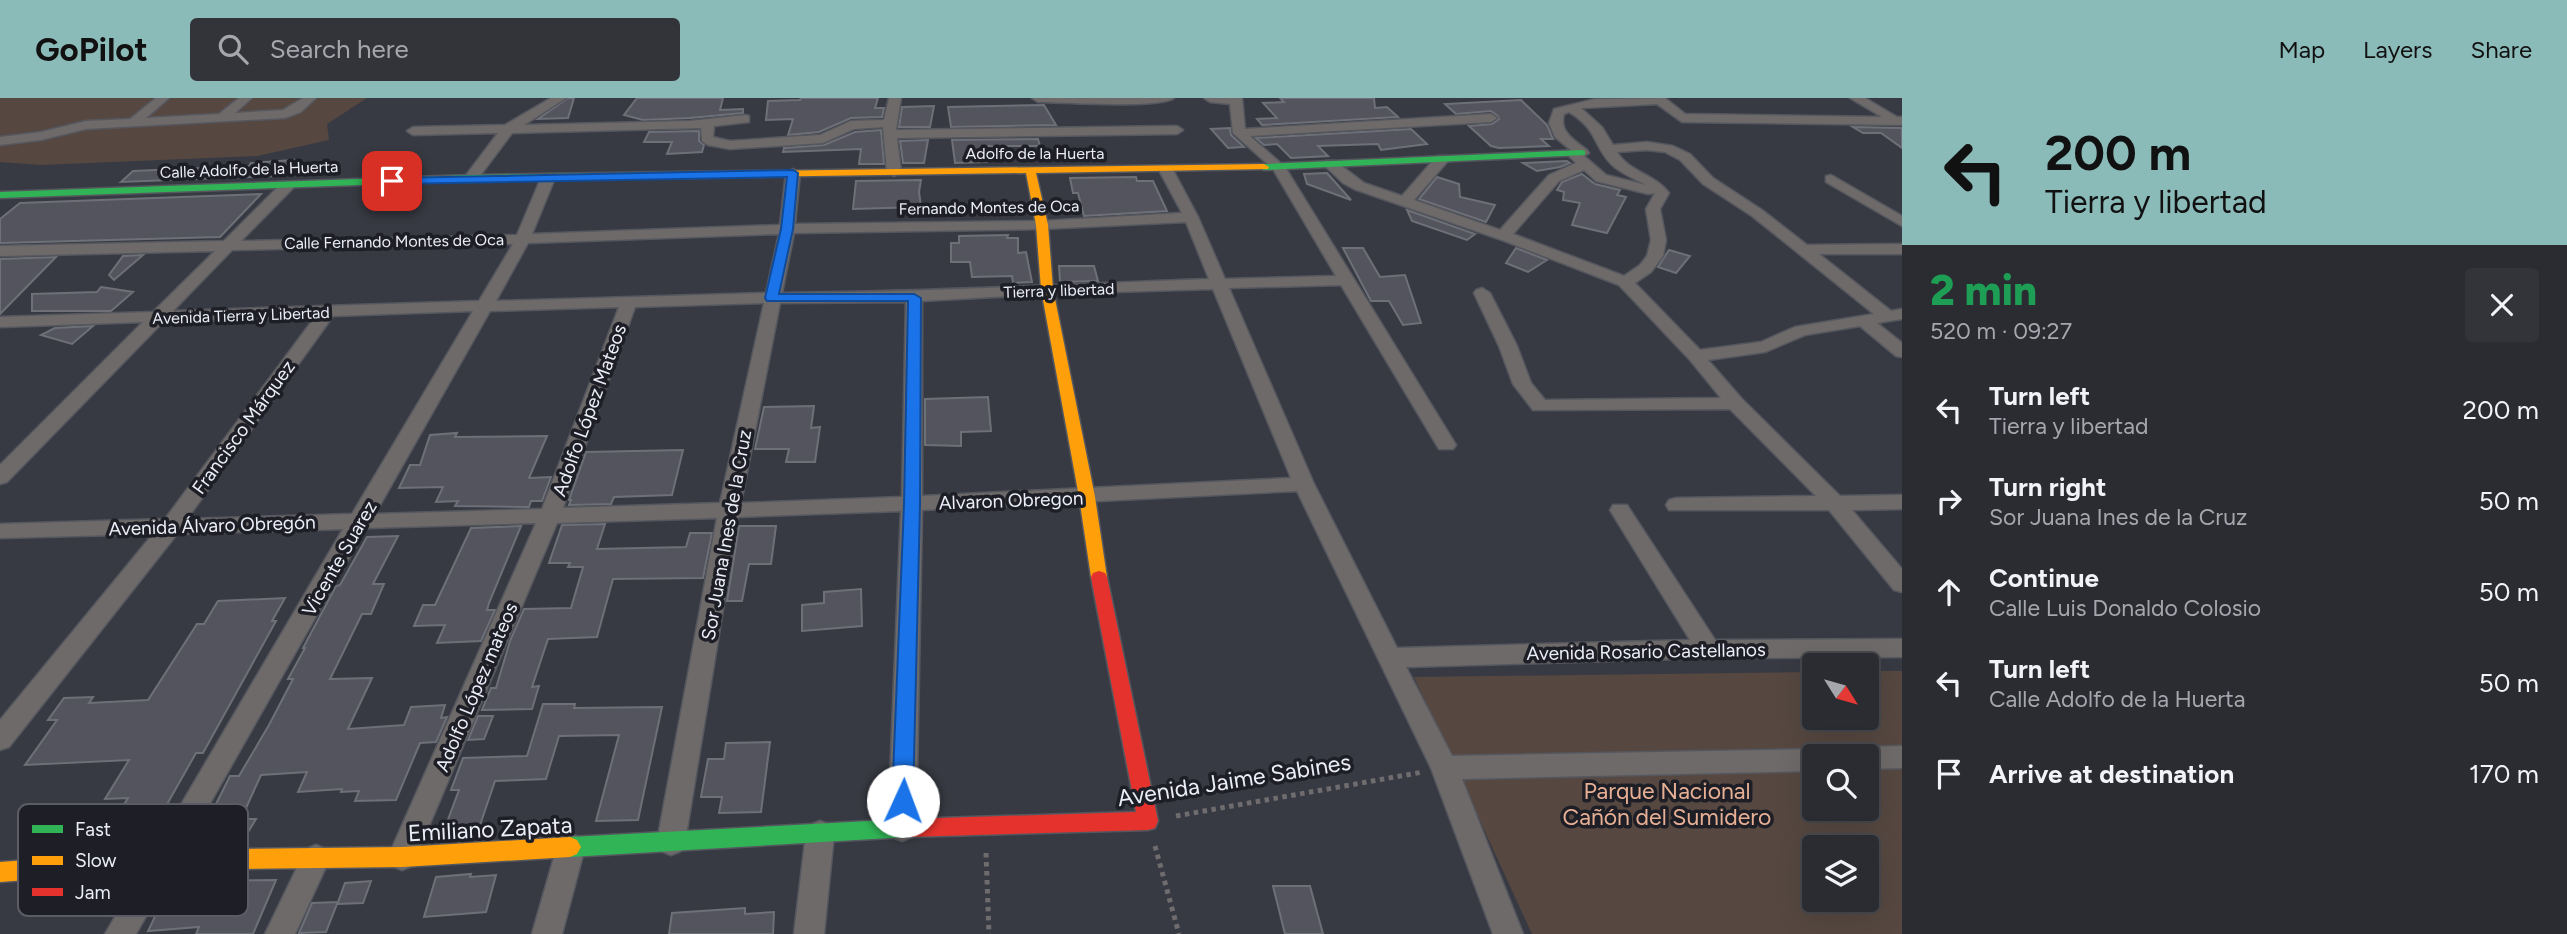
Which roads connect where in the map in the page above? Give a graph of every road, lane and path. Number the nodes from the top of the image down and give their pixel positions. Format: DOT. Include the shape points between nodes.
graph roads {
  1 [pos="163,98"];
  2 [pos="246,98"];
  3 [pos="310,98"];
  4 [pos="559,98"];
  5 [pos="895,98"];
  6 [pos="1038,98"];
  7 [pos="1168,98"];
  8 [pos="1210,98"];
  9 [pos="1856,98"];
  10 [pos="1132,99"];
  11 [pos="1659,99"];
  12 [pos="1236,100"];
  13 [pos="1569,107"];
  14 [pos="222,118"];
  15 [pos="1491,118"];
  16 [pos="745,119"];
  17 [pos="1900,120"];
  18 [pos="135,121"];
  19 [pos="708,124"];
  20 [pos="890,128"];
  21 [pos="508,129"];
  22 [pos="1177,130"];
  23 [pos="413,131"];
  24 [pos="1239,133"];
  25 [pos="0,141"];
  26 [pos="1607,149"];
  27 [pos="1580,157"];
  28 [pos="1442,159"];
  29 [pos="1330,164"];
  30 [pos="1278,167"];
  31 [pos="1030,170"];
  32 [pos="1166,170"];
  33 [pos="894,172"];
  34 [pos="793,173"];
  35 [pos="471,178"];
  36 [pos="548,178"];
  37 [pos="1832,179"];
  38 [pos="288,185"];
  39 [pos="1662,193"];
  40 [pos="0,195"];
  41 [pos="23,195"];
  42 [pos="1405,202"];
  43 [pos="0,212"];
  44 [pos="1191,217"];
  45 [pos="1902,222"];
  46 [pos="1042,225"];
  47 [pos="787,229"];
  48 [pos="1503,236"];
  49 [pos="523,239"];
  50 [pos="227,245"];
  51 [pos="1902,249"];
  52 [pos="1805,250"];
  53 [pos="0,251"];
  54 [pos="1345,279"];
  55 [pos="1625,282"];
  56 [pos="1218,285"];
  57 [pos="1046,289"];
  58 [pos="1482,293"];
  59 [pos="772,298"];
  60 [pos="914,298"];
  61 [pos="628,303"];
  62 [pos="482,306"];
  63 [pos="328,311"];
  64 [pos="1894,314"];
  65 [pos="156,318"];
  66 [pos="1862,319"];
  67 [pos="1,323"];
  68 [pos="1902,352"];
  69 [pos="1696,356"];
  70 [pos="1735,403"];
  71 [pos="1446,445"];
  72 [pos="0,477"];
  73 [pos="1304,484"];
  74 [pos="1087,497"];
  75 [pos="1833,502"];
  76 [pos="1902,502"];
  77 [pos="912,504"];
  78 [pos="1676,505"];
  79 [pos="729,510"];
  80 [pos="1620,510"];
  81 [pos="549,517"];
  82 [pos="361,520"];
  83 [pos="171,526"];
  84 [pos="0,531"];
  85 [pos="1902,584"];
  86 [pos="1902,648"];
  87 [pos="1708,649"];
  88 [pos="1390,658"];
  89 [pos="0,739"];
  90 [pos="1902,757"];
  91 [pos="1879,758"];
  92 [pos="1802,760"];
  93 [pos="1444,768"];
  94 [pos="195,804"];
  95 [pos="1148,821"];
  96 [pos="986,827"];
  97 [pos="902,828"];
  98 [pos="820,834"];
  99 [pos="671,842"];
  100 [pos="571,847"];
  101 [pos="402,857"];
  102 [pos="316,858"];
  103 [pos="248,859"];
  104 [pos="18,871"];
  105 [pos="0,872"];
  106 [pos="130,916"];
  107 [pos="120,934"];
  108 [pos="280,934"];
  109 [pos="547,934"];
  110 [pos="809,934"];
  111 [pos="989,934"];
  112 [pos="1179,934"];
  113 [pos="1508,934"];
  1 -- 18 [label="street"];
  2 -- 14 [label="street"];
  3 -- 14 [label="street" via="285,114"];
  4 -- 21 [label="street"];
  5 -- 20 [label="street"];
  6 -- 10 [label="street"];
  7 -- 10 [label="street"];
  8 -- 12 [label="street"];
  9 -- 17 [label="street"];
  11 -- 13 [label="street"];
  11 -- 17 [label="street" via="1682,118"];
  12 -- 24 [label="street" via="1234,119"];
  13 -- 26 [label="street" via="1585,114"];
  13 -- 27 [label="street" via="1558,112 1555,123"];
  14 -- 18 [label="street"];
  15 -- 24 [label="street"];
  16 -- 19 [label="street"];
  18 -- 25 [label="street"];
  19 -- 20 [label="street" via="707,138 730,145 823,139 851,125"];
  19 -- 21 [label="street"];
  20 -- 22 [label="street"];
  20 -- 33 [label="street"];
  21 -- 23 [label="street"];
  21 -- 35 [label="street"];
  24 -- 30 [label="street"];
  26 -- 39 [label="street" via="1617,162 1657,185"];
  26 -- 52 [label="street" via="1647,146 1685,157 1708,181"];
  27 -- 28 [label="street, Adolfo de la Huerta"];
  27 -- 39 [label="street" via="1601,178"];
  27 -- 48 [label="street" via="1554,178"];
  28 -- 29 [label="street, Adolfo de la Huerta"];
  28 -- 42 [label="street"];
  29 -- 30 [label="street, Adolfo de la Huerta"];
  29 -- 42 [label="street" via="1348,180"];
  30 -- 32 [label="street, Adolfo de la Huerta"];
  30 -- 54 [label="street"];
  31 -- 32 [label="street, Adolfo de la Huerta"];
  31 -- 33 [label="street, Adolfo de la Huerta"];
  31 -- 46 [label="street"];
  32 -- 44 [label="street"];
  33 -- 34 [label="street, Adolfo de la Huerta"];
  34 -- 36 [label="street, Calle Adolfo de la Huerta"];
  34 -- 47 [label="street, Sor Juana Ines de la Cruz"];
  35 -- 36 [label="street, Calle Adolfo de la Huerta"];
  35 -- 38 [label="street, Calle Adolfo de la Huerta"];
  36 -- 49 [label="street, Vicente Suarez"];
  37 -- 45 [label="street"];
  38 -- 41 [label="street, Calle Adolfo de la Huerta"];
  38 -- 50 [label="street"];
  39 -- 55 [label="street" via="1653,209 1659,231 1656,254 1641,276"];
  40 -- 41 [label="street, Calle Adolfo de la Huerta"];
  41 -- 43 [label="street"];
  42 -- 48 [label="street"];
  44 -- 46 [label="street, Fernando Montes de Oca"];
  44 -- 56 [label="street"];
  46 -- 47 [label="street, Fernando Montes de Oca"];
  46 -- 57 [label="street"];
  47 -- 49 [label="street, Calle Fernando Montes de Oca"];
  47 -- 59 [label="street, Sor Juana Ines de la Cruz"];
  48 -- 55 [label="street"];
  49 -- 50 [label="street, Calle Fernando Montes de Oca"];
  49 -- 62 [label="street, Vicente Suarez"];
  50 -- 53 [label="street, Calle Fernando Montes de Oca"];
  50 -- 65 [label="street"];
  51 -- 52 [label="street"];
  52 -- 64 [label="street"];
  54 -- 56 [label="street, Tierra y libertad"];
  54 -- 71 [label="street"];
  55 -- 69 [label="street"];
  56 -- 57 [label="street, Tierra y libertad"];
  56 -- 73 [label="street"];
  57 -- 60 [label="street, Tierra y libertad"];
  57 -- 74 [label="street"];
  58 -- 70 [label="street" via="1522,384 1540,406"];
  59 -- 60 [label="street, Tierra y libertad"];
  59 -- 61 [label="street"];
  59 -- 79 [label="street, Sor Juana Ines de la Cruz"];
  60 -- 77 [label="street"];
  61 -- 62 [label="street"];
  61 -- 81 [label="street, Adolfo López Mateos"];
  62 -- 63 [label="street, Avenida Tierra y Libertad"];
  62 -- 82 [label="street, Vicente Suarez"];
  63 -- 65 [label="street, Avenida Tierra y Libertad"];
  63 -- 83 [label="street, Francisco Márquez"];
  64 -- 66 [label="street"];
  65 -- 67 [label="street, Avenida Tierra y Libertad"];
  65 -- 72 [label="street"];
  66 -- 68 [label="street"];
  66 -- 69 [label="street" via="1801,331 1765,348"];
  69 -- 70 [label="street"];
  70 -- 75 [label="street"];
  73 -- 74 [label="street, Alvaron Obregon"];
  73 -- 88 [label="street"];
  74 -- 77 [label="street, Alvaron Obregon"];
  74 -- 95 [label="street"];
  75 -- 76 [label="street"];
  75 -- 78 [label="street"];
  75 -- 85 [label="street"];
  77 -- 79 [label="street, Alvaron Obregon"];
  77 -- 97 [label="street"];
  79 -- 81 [label="street, Alvaron Obregon"];
  79 -- 99 [label="street, Sor Juana Ines de la Cruz"];
  80 -- 87 [label="street"];
  81 -- 82 [label="street, Avenida Álvaro Obregón"];
  81 -- 101 [label="street, Adolfo López mateos"];
  82 -- 83 [label="street, Avenida Álvaro Obregón"];
  82 -- 94 [label="street, Vicente Suarez"];
  83 -- 84 [label="street, Avenida Álvaro Obregón"];
  83 -- 89 [label="street, Francisco Márquez"];
  86 -- 87 [label="street, Avenida Rosario Castellanos"];
  87 -- 88 [label="street, Avenida Rosario Castellanos"];
  88 -- 93 [label="street"];
  90 -- 91 [label="street"];
  92 -- 93 [label="street"];
  93 -- 95 [label="path, Avenida Jaime Sabines"];
  93 -- 113 [label="street"];
  95 -- 96 [label="street, Avenida Jaime Sabines"];
  95 -- 112 [label="path"];
  96 -- 97 [label="street, Avenida Jaime Sabines"];
  96 -- 111 [label="path"];
  97 -- 98 [label="street, Avenida Jaime Sabines"];
  98 -- 99 [label="street, Emiliano Zapata"];
  98 -- 110 [label="street"];
  99 -- 100 [label="street, Emiliano Zapata"];
  100 -- 101 [label="street, Emiliano Zapata"];
  100 -- 109 [label="street"];
  101 -- 102 [label="street, Emiliano Zapata"];
  102 -- 103 [label="street, Emiliano Zapata"];
  102 -- 108 [label="street"];
  104 -- 105 [label="street, Emiliano Zapata"];
  106 -- 107 [label="street, Vicente Suarez"];
}
